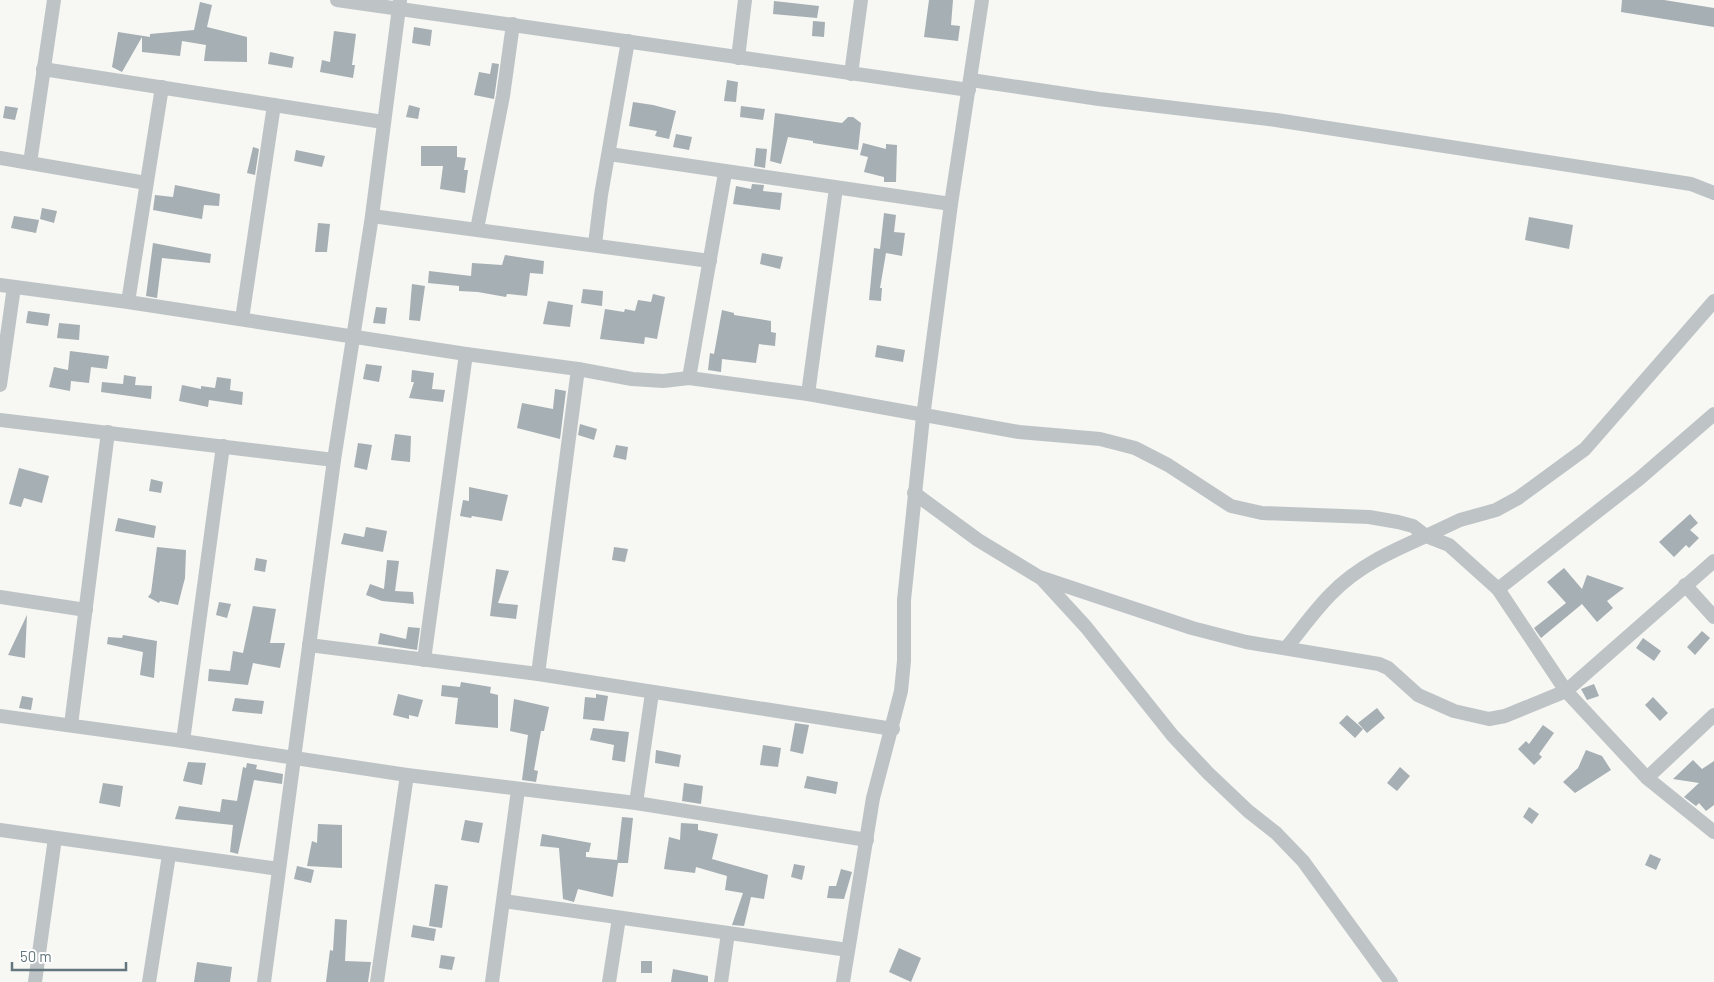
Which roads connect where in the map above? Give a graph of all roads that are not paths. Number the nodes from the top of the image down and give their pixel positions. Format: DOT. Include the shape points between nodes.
graph roads {
  1 [pos="54,0"];
  2 [pos="337,0"];
  3 [pos="745,0"];
  4 [pos="861,0"];
  5 [pos="982,0"];
  6 [pos="400,4"];
  7 [pos="513,24"];
  8 [pos="628,41"];
  9 [pos="738,58"];
  10 [pos="43,69"];
  11 [pos="851,74"];
  12 [pos="970,85"];
  13 [pos="162,87"];
  14 [pos="274,105"];
  15 [pos="383,122"];
  16 [pos="609,154"];
  17 [pos="0,158"];
  18 [pos="30,163"];
  19 [pos="725,172"];
  20 [pos="146,183"];
  21 [pos="836,188"];
  22 [pos="1714,193"];
  23 [pos="951,204"];
  24 [pos="372,216"];
  25 [pos="477,229"];
  26 [pos="595,244"];
  27 [pos="710,261"];
  28 [pos="0,286"];
  29 [pos="14,288"];
  30 [pos="1714,301"];
  31 [pos="128,302"];
  32 [pos="242,319"];
  33 [pos="354,336"];
  34 [pos="466,354"];
  35 [pos="578,369"];
  36 [pos="689,378"];
  37 [pos="0,385"];
  38 [pos="808,394"];
  39 [pos="1714,414"];
  40 [pos="923,417"];
  41 [pos="0,420"];
  42 [pos="108,432"];
  43 [pos="222,446"];
  44 [pos="334,460"];
  45 [pos="914,493"];
  46 [pos="1426,536"];
  47 [pos="1714,561"];
  48 [pos="1039,577"];
  49 [pos="1686,585"];
  50 [pos="1498,589"];
  51 [pos="0,597"];
  52 [pos="86,610"];
  53 [pos="1714,618"];
  54 [pos="309,645"];
  55 [pos="1286,648"];
  56 [pos="424,660"];
  57 [pos="538,674"];
  58 [pos="1566,691"];
  59 [pos="652,693"];
  60 [pos="1714,715"];
  61 [pos="0,716"];
  62 [pos="71,725"];
  63 [pos="893,729"];
  64 [pos="183,740"];
  65 [pos="293,758"];
  66 [pos="407,775"];
  67 [pos="1647,778"];
  68 [pos="518,790"];
  69 [pos="636,803"];
  70 [pos="0,830"];
  71 [pos="1714,832"];
  72 [pos="55,838"];
  73 [pos="867,840"];
  74 [pos="169,855"];
  75 [pos="279,869"];
  76 [pos="504,901"];
  77 [pos="619,918"];
  78 [pos="728,933"];
  79 [pos="848,950"];
  80 [pos="35,982"];
  81 [pos="149,982"];
  82 [pos="264,982"];
  83 [pos="377,982"];
  84 [pos="492,982"];
  85 [pos="609,982"];
  86 [pos="722,982"];
  87 [pos="843,982"];
  88 [pos="1391,982"];
  1 -- 10 [label="street"];
  2 -- 6 [label="street"];
  3 -- 9 [label="street"];
  4 -- 11 [label="street"];
  5 -- 12 [label="street"];
  6 -- 7 [label="street"];
  6 -- 15 [label="street"];
  7 -- 8 [label="street"];
  7 -- 25 [label="street" via="503,96"];
  8 -- 9 [label="street"];
  8 -- 16 [label="street"];
  9 -- 11 [label="street"];
  10 -- 13 [label="street"];
  10 -- 18 [label="street"];
  11 -- 12 [label="street"];
  12 -- 22 [label="street" via="1400,138 1673,180"];
  12 -- 23 [label="street"];
  13 -- 14 [label="street"];
  13 -- 20 [label="street"];
  14 -- 15 [label="street"];
  14 -- 32 [label="street"];
  15 -- 24 [label="street"];
  16 -- 19 [label="street"];
  16 -- 26 [label="street"];
  17 -- 18 [label="street"];
  18 -- 20 [label="street"];
  19 -- 21 [label="street"];
  19 -- 27 [label="street"];
  20 -- 31 [label="street"];
  21 -- 23 [label="street"];
  21 -- 38 [label="street"];
  23 -- 40 [label="street"];
  24 -- 25 [label="street"];
  24 -- 33 [label="street"];
  25 -- 26 [label="street"];
  26 -- 27 [label="street"];
  27 -- 36 [label="street"];
  28 -- 29 [label="street"];
  29 -- 31 [label="street"];
  29 -- 37 [label="street"];
  30 -- 46 [label="street" via="1584,448 1518,498 1496,510 1460,520"];
  31 -- 32 [label="street"];
  32 -- 33 [label="street"];
  33 -- 34 [label="street"];
  33 -- 44 [label="street"];
  34 -- 35 [label="street"];
  34 -- 56 [label="street"];
  35 -- 36 [label="street" via="632,379 663,381"];
  35 -- 57 [label="street"];
  36 -- 38 [label="street"];
  38 -- 40 [label="street"];
  39 -- 50 [label="street" via="1639,479"];
  40 -- 45 [label="street"];
  40 -- 46 [label="street" via="1019,432 1100,439 1135,448 1168,465 1231,506 1262,514 1379,519 1413,526"];
  41 -- 42 [label="street"];
  42 -- 43 [label="street"];
  42 -- 52 [label="street"];
  43 -- 44 [label="street"];
  43 -- 64 [label="street"];
  44 -- 54 [label="street"];
  45 -- 48 [label="street" via="978,540"];
  45 -- 63 [label="street" via="904,600 904,669"];
  46 -- 50 [label="street" via="1449,545"];
  46 -- 55 [label="street" via="1382,556 1353,576 1332,593"];
  47 -- 49 [label="street"];
  48 -- 55 [label="street" via="1192,628"];
  48 -- 88 [label="street" via="1086,626 1173,736 1221,786 1303,861"];
  49 -- 53 [label="street"];
  49 -- 58 [label="street"];
  50 -- 58 [label="street"];
  51 -- 52 [label="street"];
  52 -- 62 [label="street"];
  54 -- 56 [label="street"];
  54 -- 65 [label="street"];
  55 -- 58 [label="street" via="1379,664 1418,695 1470,716 1498,718"];
  56 -- 57 [label="street"];
  57 -- 59 [label="street"];
  58 -- 67 [label="street"];
  59 -- 63 [label="street"];
  59 -- 69 [label="street"];
  60 -- 67 [label="street"];
  61 -- 62 [label="street"];
  62 -- 64 [label="street"];
  63 -- 73 [label="street" via="873,798"];
  64 -- 65 [label="street"];
  65 -- 66 [label="street"];
  65 -- 75 [label="street"];
  66 -- 68 [label="street"];
  66 -- 83 [label="street"];
  67 -- 71 [label="street"];
  68 -- 69 [label="street"];
  68 -- 76 [label="street"];
  69 -- 73 [label="street"];
  70 -- 72 [label="street"];
  72 -- 74 [label="street"];
  72 -- 80 [label="street"];
  73 -- 79 [label="street"];
  74 -- 75 [label="street"];
  74 -- 81 [label="street"];
  75 -- 82 [label="street"];
  76 -- 77 [label="street"];
  76 -- 84 [label="street"];
  77 -- 78 [label="street"];
  77 -- 85 [label="street"];
  78 -- 79 [label="street"];
  78 -- 86 [label="street"];
  79 -- 87 [label="street"];
}
